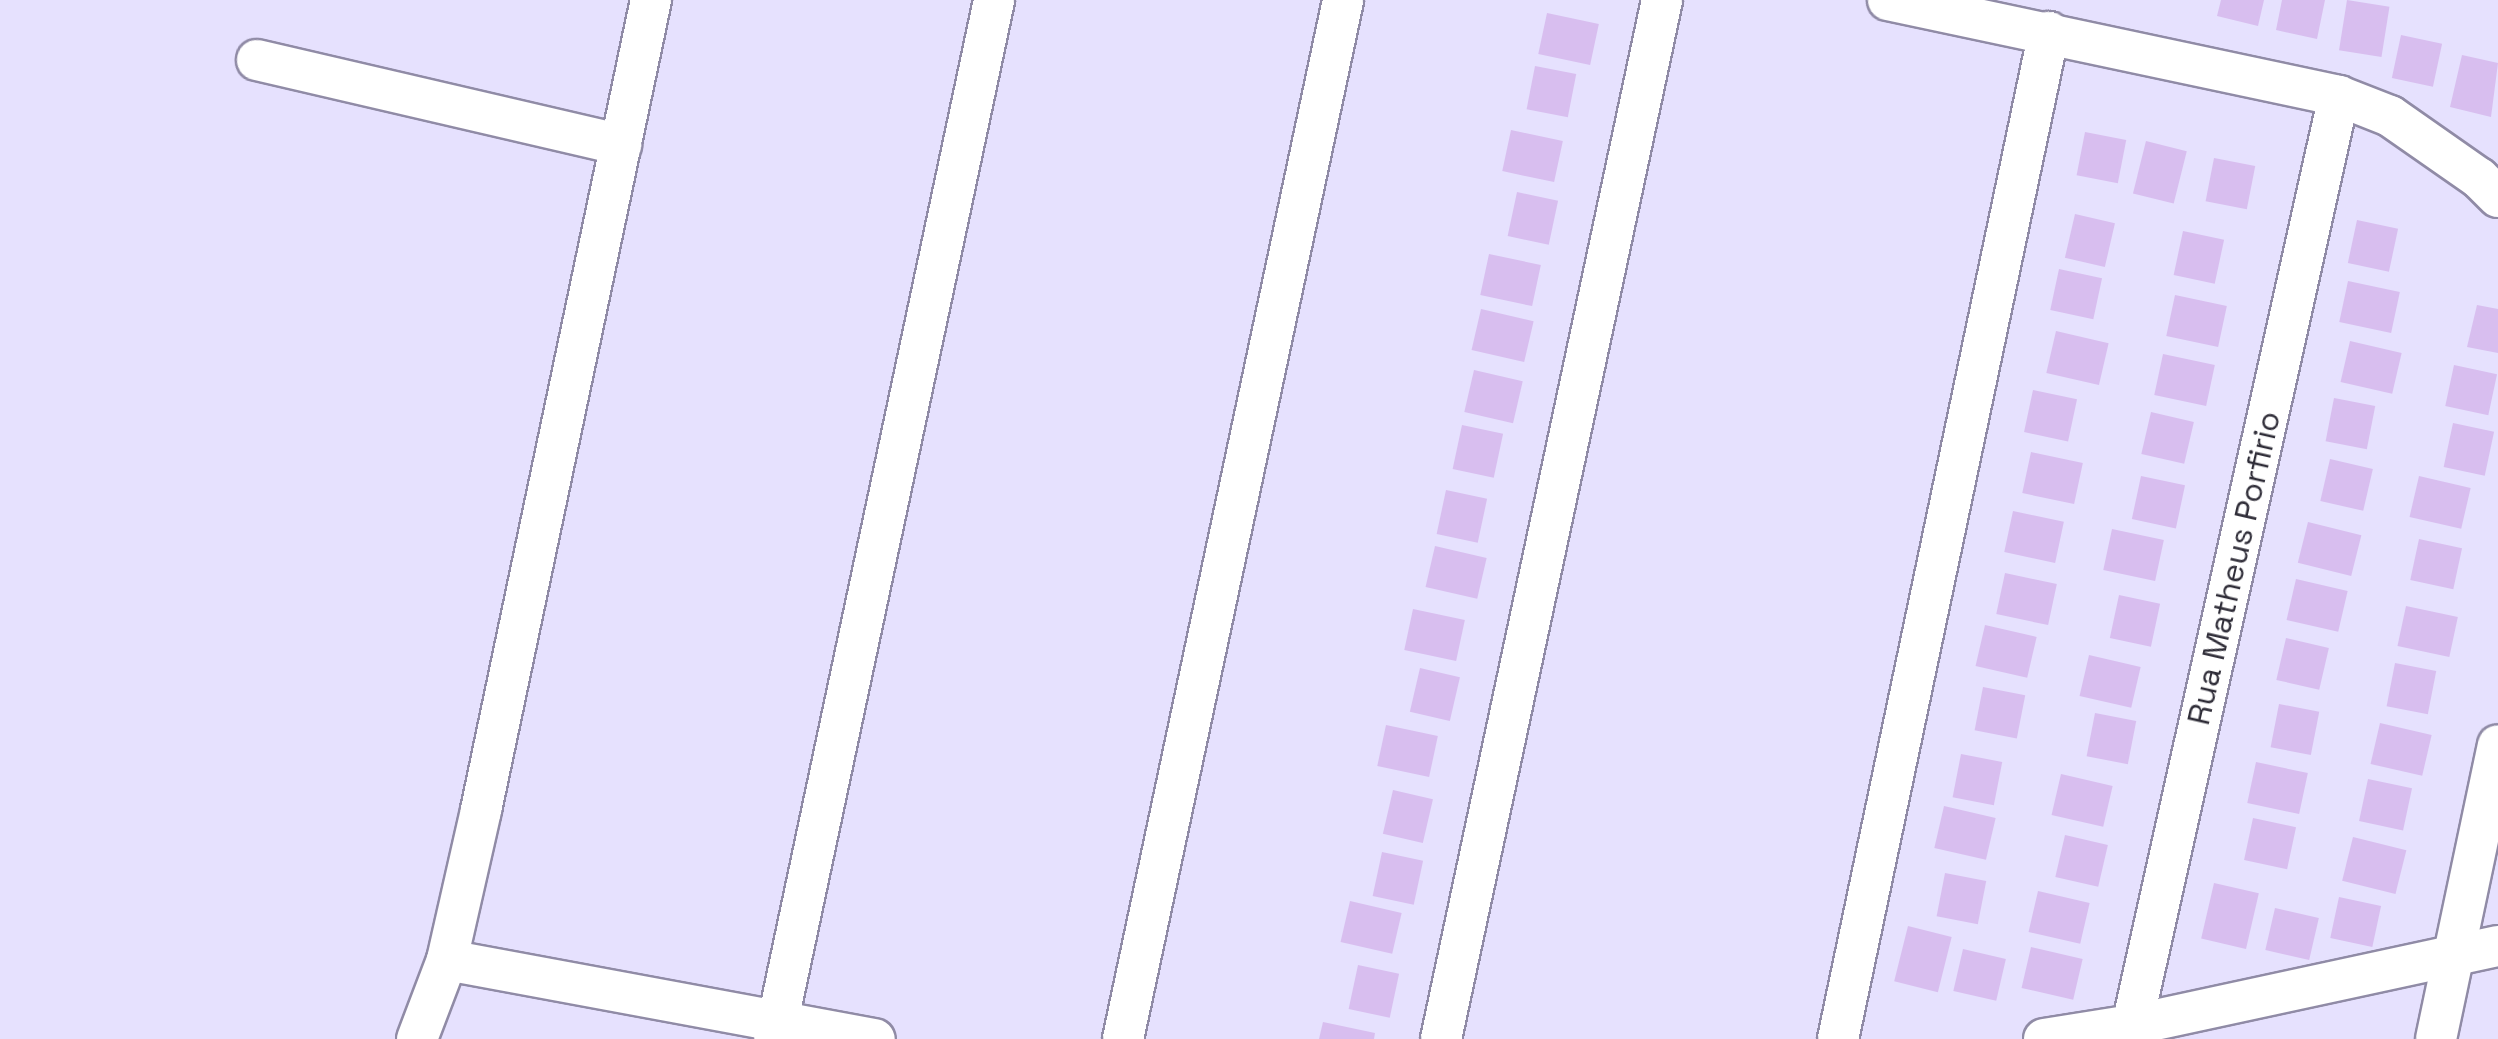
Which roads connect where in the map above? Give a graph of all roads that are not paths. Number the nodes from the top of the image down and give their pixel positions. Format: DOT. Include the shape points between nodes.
graph roads {
  1 [pos="651,0"];
  2 [pos="994,0"];
  3 [pos="1343,0"];
  4 [pos="1662,0"];
  5 [pos="1888,0"];
  6 [pos="2049,32"];
  7 [pos="257,60"];
  8 [pos="2339,96"];
  9 [pos="621,145"];
  10 [pos="2498,197"];
  11 [pos="2498,745"];
  12 [pos="2498,946"];
  13 [pos="2454,959"];
  14 [pos="447,960"];
  15 [pos="776,1030"];
  16 [pos="2130,1032"];
  17 [pos="416,1039"];
  18 [pos="875,1039"];
  19 [pos="1123,1039"];
  20 [pos="1440,1039"];
  21 [pos="1838,1039"];
  22 [pos="2044,1039"];
  23 [pos="2436,1039"];
  1 -- 9 [label="street"];
  2 -- 15 [label="street"];
  3 -- 19 [label="street"];
  4 -- 20 [label="street"];
  5 -- 6 [label="street"];
  6 -- 8 [label="street"];
  6 -- 21 [label="street"];
  7 -- 9 [label="street"];
  8 -- 10 [label="street" via="2390,116"];
  8 -- 16 [label="street, Rua Matheus Porfirio"];
  9 -- 14 [label="street"];
  11 -- 13 [label="street"];
  12 -- 13 [label="street"];
  13 -- 16 [label="street"];
  13 -- 23 [label="street"];
  14 -- 15 [label="street"];
  14 -- 17 [label="street"];
  15 -- 18 [label="street"];
  16 -- 22 [label="street"];
}
